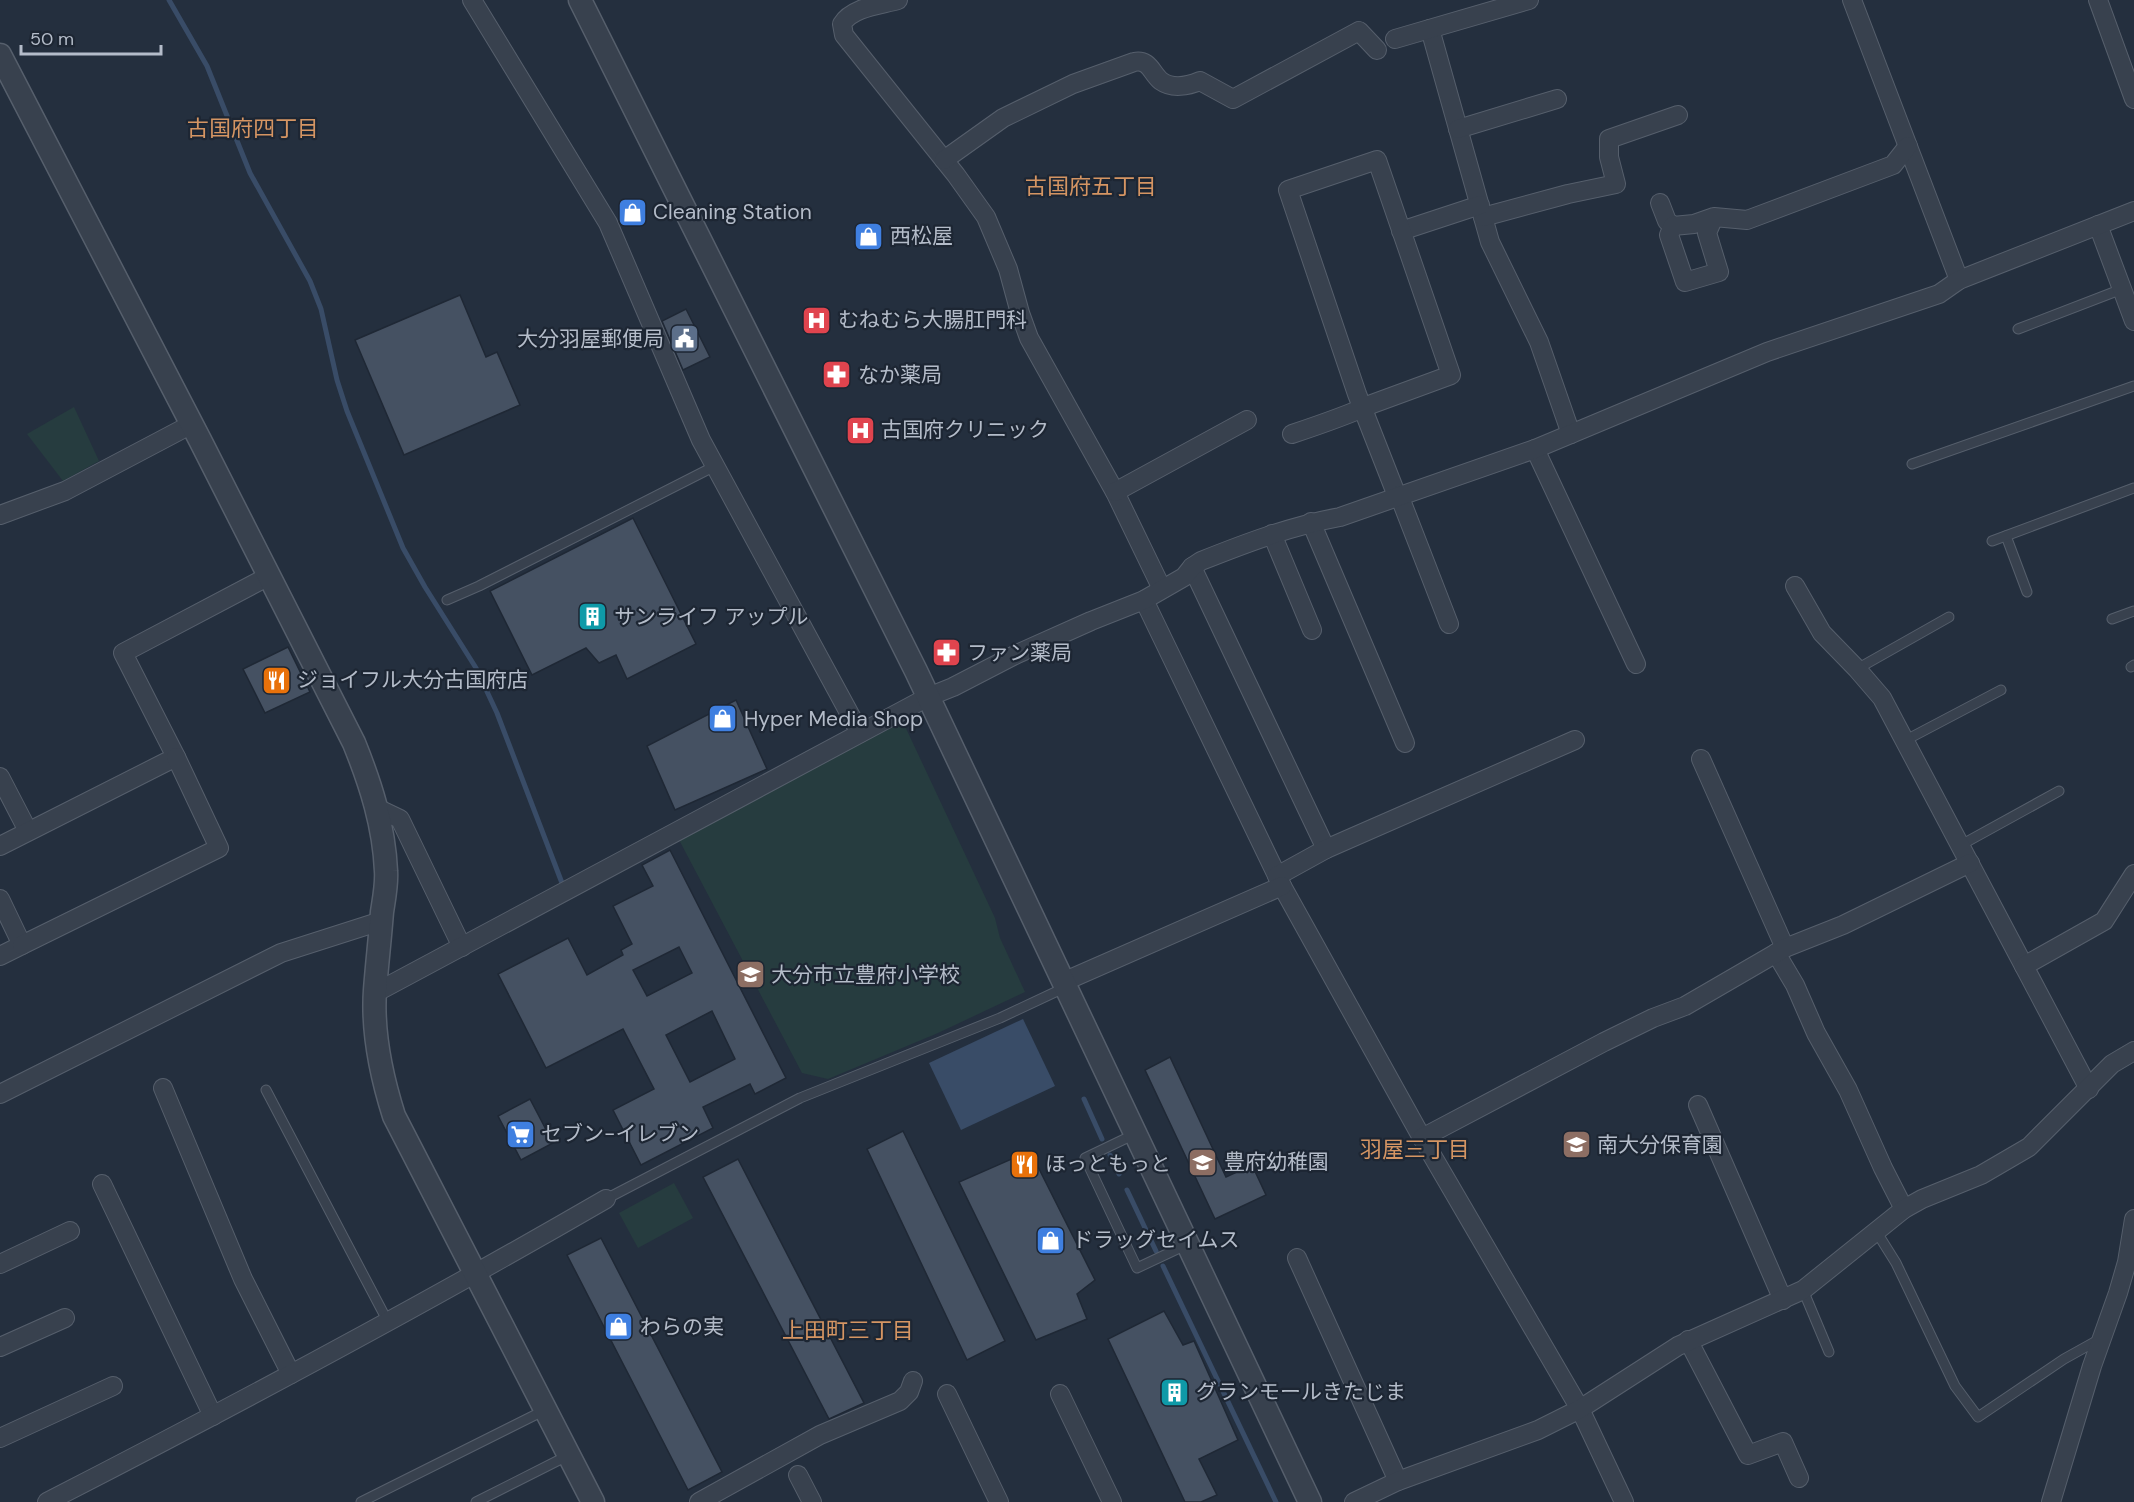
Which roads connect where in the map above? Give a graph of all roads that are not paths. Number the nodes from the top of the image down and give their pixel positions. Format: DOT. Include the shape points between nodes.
graph roads {
  1 [pos="472,0"];
  2 [pos="580,0"];
  3 [pos="898,0"];
  4 [pos="1529,0"];
  5 [pos="1852,0"];
  6 [pos="2098,0"];
  7 [pos="1430,29"];
  8 [pos="1395,39"];
  9 [pos="1377,50"];
  10 [pos="0,55"];
  11 [pos="1557,99"];
  12 [pos="2134,99"];
  13 [pos="1678,115"];
  14 [pos="1458,129"];
  15 [pos="1908,146"];
  16 [pos="944,160"];
  17 [pos="1660,203"];
  18 [pos="1481,211"];
  19 [pos="2134,211"];
  20 [pos="1714,217"];
  21 [pos="2098,225"];
  22 [pos="1673,226"];
  23 [pos="1401,231"];
  24 [pos="1959,280"];
  25 [pos="2122,289"];
  26 [pos="2134,321"];
  27 [pos="2018,329"];
  28 [pos="2134,386"];
  29 [pos="1364,408"];
  30 [pos="1247,420"];
  31 [pos="192,424"];
  32 [pos="1292,434"];
  33 [pos="1571,434"];
  34 [pos="1535,449"];
  35 [pos="1912,464"];
  36 [pos="715,466"];
  37 [pos="2134,488"];
  38 [pos="1115,492"];
  39 [pos="1398,495"];
  40 [pos="0,515"];
  41 [pos="1311,522"];
  42 [pos="1272,534"];
  43 [pos="2006,536"];
  44 [pos="1992,541"];
  45 [pos="1192,567"];
  46 [pos="269,576"];
  47 [pos="1795,586"];
  48 [pos="1162,589"];
  49 [pos="2027,592"];
  50 [pos="447,600"];
  51 [pos="1144,600"];
  52 [pos="2134,611"];
  53 [pos="1949,617"];
  54 [pos="2112,619"];
  55 [pos="1449,624"];
  56 [pos="1312,630"];
  57 [pos="1636,664"];
  58 [pos="1857,669"];
  59 [pos="2001,690"];
  60 [pos="928,697"];
  61 [pos="860,733"];
  62 [pos="1575,740"];
  63 [pos="1906,740"];
  64 [pos="1405,743"];
  65 [pos="176,757"];
  66 [pos="1701,759"];
  67 [pos="0,777"];
  68 [pos="2059,791"];
  69 [pos="377,808"];
  70 [pos="28,831"];
  71 [pos="1961,845"];
  72 [pos="0,846"];
  73 [pos="1326,849"];
  74 [pos="1970,863"];
  75 [pos="2134,874"];
  76 [pos="1280,881"];
  77 [pos="0,899"];
  78 [pos="381,921"];
  79 [pos="22,945"];
  80 [pos="462,946"];
  81 [pos="1781,951"];
  82 [pos="0,956"];
  83 [pos="2024,966"];
  84 [pos="1064,984"];
  85 [pos="375,993"];
  86 [pos="2134,1051"];
  87 [pos="164,1088"];
  88 [pos="2089,1089"];
  89 [pos="266,1090"];
  90 [pos="0,1094"];
  91 [pos="1698,1105"];
  92 [pos="1135,1134"];
  93 [pos="1422,1138"];
  94 [pos="102,1184"];
  95 [pos="606,1199"];
  96 [pos="1904,1209"];
  97 [pos="2134,1219"];
  98 [pos="69,1231"];
  99 [pos="1876,1231"];
  100 [pos="1188,1244"];
  101 [pos="1297,1258"];
  102 [pos="0,1264"];
  103 [pos="476,1275"];
  104 [pos="1803,1290"];
  105 [pos="1783,1300"];
  106 [pos="65,1318"];
  107 [pos="388,1322"];
  108 [pos="2102,1338"];
  109 [pos="1688,1340"];
  110 [pos="0,1347"];
  111 [pos="1829,1352"];
  112 [pos="291,1374"];
  113 [pos="913,1381"];
  114 [pos="113,1386"];
  115 [pos="947,1394"];
  116 [pos="1060,1394"];
  117 [pos="1580,1409"];
  118 [pos="545,1410"];
  119 [pos="213,1416"];
  120 [pos="0,1438"];
  121 [pos="569,1455"];
  122 [pos="798,1475"];
  123 [pos="1799,1478"];
  124 [pos="1398,1480"];
  125 [pos="47,1502"];
  126 [pos="361,1502"];
  127 [pos="476,1502"];
  128 [pos="593,1502"];
  129 [pos="699,1502"];
  130 [pos="812,1502"];
  131 [pos="999,1502"];
  132 [pos="1112,1502"];
  133 [pos="1310,1502"];
  134 [pos="1354,1502"];
  135 [pos="1624,1502"];
  136 [pos="2052,1502"];
  1 -- 36 [label="street" via="608,223"];
  2 -- 60 [label="street"];
  3 -- 16 [label="street" via="859,11 845,20 842,29"];
  4 -- 7 [label="street"];
  5 -- 15 [label="street"];
  6 -- 12 [label="street"];
  7 -- 8 [label="street"];
  7 -- 14 [label="street"];
  9 -- 16 [label="street" via="1359,31 1233,99 1200,81 1185,87 1162,82 1145,62 1134,62 1073,84 1003,118"];
  10 -- 31 [label="street"];
  11 -- 14 [label="street"];
  13 -- 18 [label="street" via="1609,140 1616,184"];
  14 -- 18 [label="street"];
  15 -- 20 [label="street" via="1893,165 1748,220"];
  15 -- 24 [label="street"];
  16 -- 38 [label="street" via="991,226 1029,338"];
  17 -- 22 [label="street"];
  18 -- 23 [label="street"];
  18 -- 33 [label="street" via="1497,259 1539,342"];
  19 -- 21 [label="street"];
  20 -- 22 [label="street"];
  20 -- 22 [label="street" via="1707,234 1719,272 1685,282 1669,235"];
  21 -- 24 [label="street"];
  21 -- 25 [label="street"];
  23 -- 29 [label="street" via="1450,375"];
  23 -- 29 [label="street" via="1377,160 1288,190"];
  24 -- 33 [label="street" via="1939,294 1767,352"];
  25 -- 26 [label="street"];
  25 -- 27 [label="lane"];
  28 -- 35 [label="lane"];
  29 -- 32 [label="street"];
  29 -- 39 [label="street"];
  30 -- 38 [label="street"];
  31 -- 40 [label="street" via="65,491"];
  31 -- 46 [label="street"];
  33 -- 34 [label="street"];
  34 -- 39 [label="street"];
  34 -- 57 [label="street"];
  36 -- 50 [label="lane"];
  36 -- 61 [label="street"];
  37 -- 43 [label="lane"];
  38 -- 48 [label="street"];
  39 -- 41 [label="street" via="1340,517"];
  39 -- 55 [label="street"];
  41 -- 42 [label="street"];
  41 -- 64 [label="street"];
  42 -- 45 [label="street"];
  42 -- 56 [label="street"];
  43 -- 44 [label="lane"];
  43 -- 49 [label="lane"];
  45 -- 48 [label="street" via="1184,577"];
  45 -- 73 [label="street"];
  46 -- 65 [label="street" via="123,653"];
  46 -- 69 [label="street" via="354,743"];
  47 -- 58 [label="street" via="1822,633"];
  48 -- 51 [label="street"];
  51 -- 60 [label="street"];
  51 -- 76 [label="street"];
  52 -- 54 [label="lane"];
  53 -- 58 [label="lane"];
  58 -- 63 [label="street" via="1882,698"];
  59 -- 63 [label="lane"];
  60 -- 61 [label="street"];
  60 -- 84 [label="street"];
  61 -- 80 [label="street"];
  62 -- 73 [label="street"];
  63 -- 71 [label="street"];
  65 -- 70 [label="street"];
  65 -- 79 [label="street" via="219,848"];
  66 -- 81 [label="street"];
  67 -- 70 [label="street"];
  68 -- 71 [label="lane"];
  69 -- 78 [label="street" via="386,874"];
  69 -- 80 [label="street" via="400,819"];
  70 -- 72 [label="street"];
  71 -- 74 [label="street"];
  73 -- 76 [label="street"];
  74 -- 81 [label="street"];
  74 -- 83 [label="street"];
  75 -- 83 [label="street" via="2104,921"];
  76 -- 84 [label="street"];
  76 -- 93 [label="street"];
  77 -- 79 [label="street"];
  78 -- 85 [label="street"];
  78 -- 90 [label="street" via="281,953"];
  79 -- 82 [label="street"];
  80 -- 85 [label="street"];
  81 -- 93 [label="street" via="1685,1006 1604,1042"];
  81 -- 96 [label="street" via="1824,1049 1852,1098"];
  83 -- 88 [label="street"];
  84 -- 92 [label="street"];
  84 -- 95 [label="lane" via="1000,1018 800,1098"];
  85 -- 103 [label="street" via="384,1086 394,1116"];
  86 -- 88 [label="street" via="2112,1064"];
  87 -- 112 [label="street" via="243,1279"];
  88 -- 96 [label="street" via="2045,1133 2008,1161"];
  89 -- 107 [label="lane"];
  91 -- 105 [label="street"];
  92 -- 100 [label="street"];
  92 -- 100 [label="lane" via="1085,1158 1137,1269"];
  93 -- 117 [label="street"];
  94 -- 119 [label="street"];
  95 -- 103 [label="street"];
  96 -- 99 [label="street"];
  97 -- 108 [label="street" via="2127,1262"];
  98 -- 102 [label="street"];
  99 -- 104 [label="street"];
  99 -- 108 [label="lane" via="1896,1263 1955,1386 1978,1417"];
  100 -- 133 [label="street"];
  101 -- 124 [label="street"];
  103 -- 107 [label="street"];
  103 -- 118 [label="street"];
  104 -- 105 [label="street"];
  104 -- 111 [label="lane"];
  105 -- 109 [label="street"];
  106 -- 110 [label="street"];
  107 -- 112 [label="street"];
  108 -- 136 [label="street"];
  109 -- 117 [label="street"];
  109 -- 123 [label="street" via="1748,1455 1783,1442"];
  112 -- 119 [label="street"];
  113 -- 129 [label="street" via="900,1401 820,1435"];
  114 -- 120 [label="street"];
  115 -- 131 [label="street"];
  116 -- 132 [label="street"];
  117 -- 124 [label="street" via="1538,1430"];
  117 -- 135 [label="street"];
  118 -- 121 [label="street"];
  118 -- 126 [label="lane"];
  119 -- 125 [label="street"];
  121 -- 127 [label="lane"];
  121 -- 128 [label="street"];
  122 -- 130 [label="street"];
  124 -- 134 [label="street"];
}
